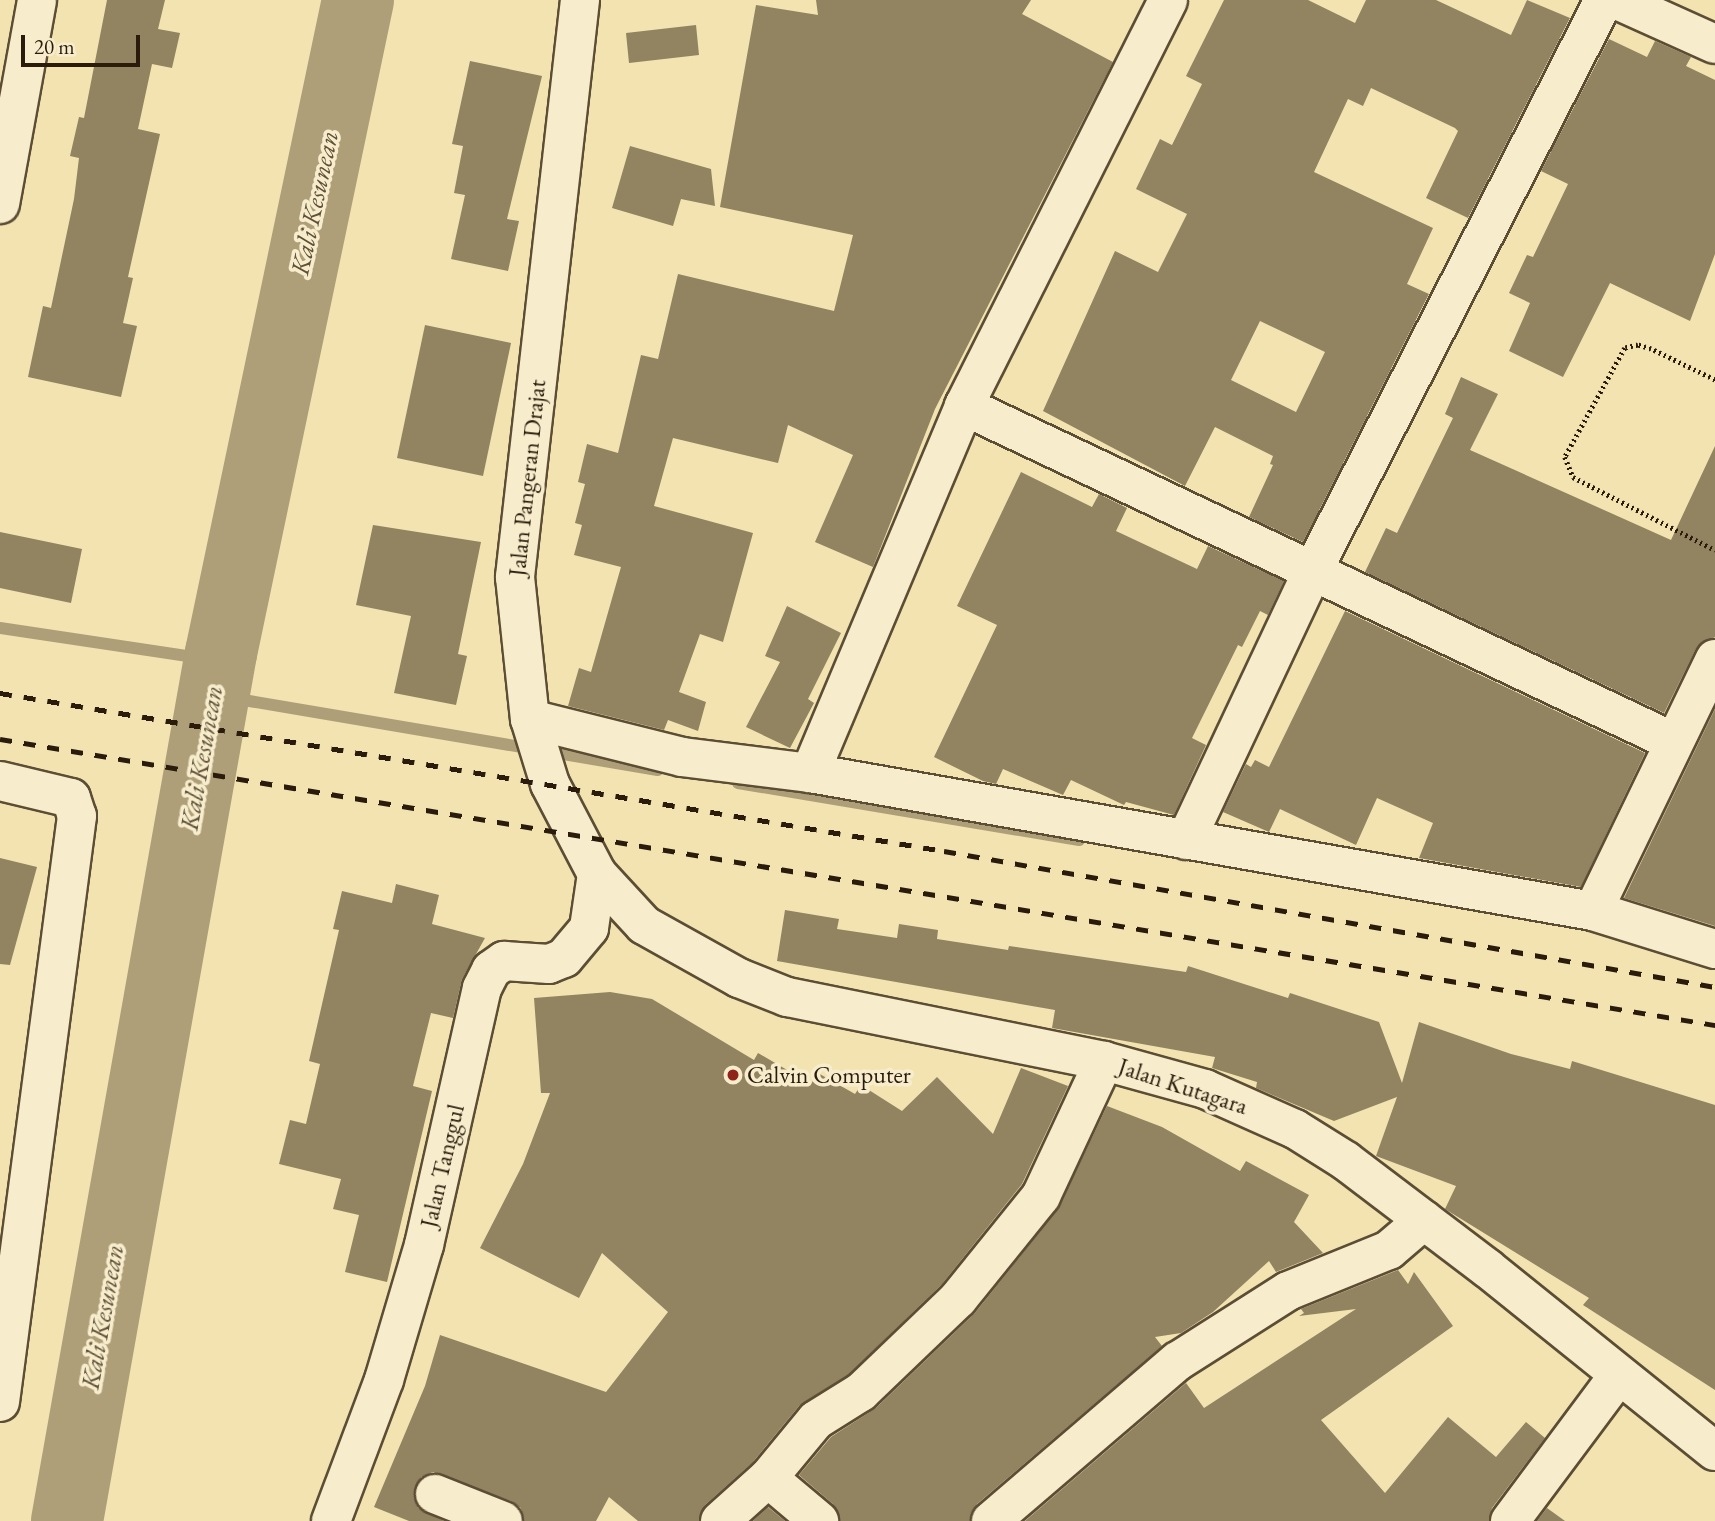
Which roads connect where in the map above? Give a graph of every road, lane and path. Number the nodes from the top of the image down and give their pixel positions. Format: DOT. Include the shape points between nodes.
graph roads {
  1 [pos="37,0"];
  2 [pos="580,0"];
  3 [pos="1168,0"];
  4 [pos="1604,0"];
  5 [pos="1618,0"];
  6 [pos="1715,44"];
  7 [pos="0,204"];
  8 [pos="1715,380"];
  9 [pos="964,406"];
  10 [pos="1715,550"];
  11 [pos="1314,568"];
  12 [pos="1715,659"];
  13 [pos="531,724"];
  14 [pos="1674,742"];
  15 [pos="810,773"];
  16 [pos="0,781"];
  17 [pos="1186,841"];
  18 [pos="597,874"];
  19 [pos="1593,911"];
  20 [pos="644,925"];
  21 [pos="1715,949"];
  22 [pos="1104,1061"];
  23 [pos="1424,1220"];
  24 [pos="1619,1375"];
  25 [pos="0,1402"];
  26 [pos="1715,1451"];
  27 [pos="768,1478"];
  28 [pos="435,1494"];
  29 [pos="331,1521"];
  30 [pos="503,1521"];
  31 [pos="720,1521"];
  32 [pos="819,1521"];
  33 [pos="991,1521"];
  34 [pos="1510,1521"];
  1 -- 7 [label="street"];
  2 -- 13 [label="street, Jalan Pangeran Drajat" via="515,577"];
  3 -- 9 [label="street"];
  4 -- 11 [label="street"];
  5 -- 6 [label="street"];
  8 -- 10 [label="path" via="1651,349 1625,348 1565,457 1573,477"];
  9 -- 11 [label="street"];
  9 -- 15 [label="street"];
  11 -- 14 [label="street"];
  11 -- 17 [label="street"];
  12 -- 14 [label="street"];
  13 -- 15 [label="street" via="682,757"];
  13 -- 18 [label="street, Jalan Pangeran Drajat" via="547,775"];
  14 -- 19 [label="street"];
  15 -- 17 [label="street"];
  16 -- 25 [label="street" via="71,798 77,816"];
  17 -- 19 [label="street"];
  18 -- 20 [label="street, Jalan Pangeran Drajat"];
  18 -- 29 [label="street, Jalan Tanggul" via="589,928 564,958 549,964 503,961 491,970 482,988 424,1245 384,1380"];
  19 -- 21 [label="street"];
  20 -- 22 [label="street, Jalan Kutagara" via="740,978 787,997"];
  22 -- 23 [label="street, Jalan Kutagara" via="1205,1089 1271,1117 1346,1161"];
  22 -- 27 [label="street" via="1041,1196 966,1290 861,1392 816,1420"];
  23 -- 24 [label="street, Jalan Kutagara"];
  23 -- 33 [label="street" via="1389,1251 1287,1291 1178,1361"];
  24 -- 26 [label="street, Jalan Kutagara"];
  24 -- 34 [label="street"];
  27 -- 31 [label="street"];
  27 -- 32 [label="street"];
  28 -- 30 [label="street"];
}
